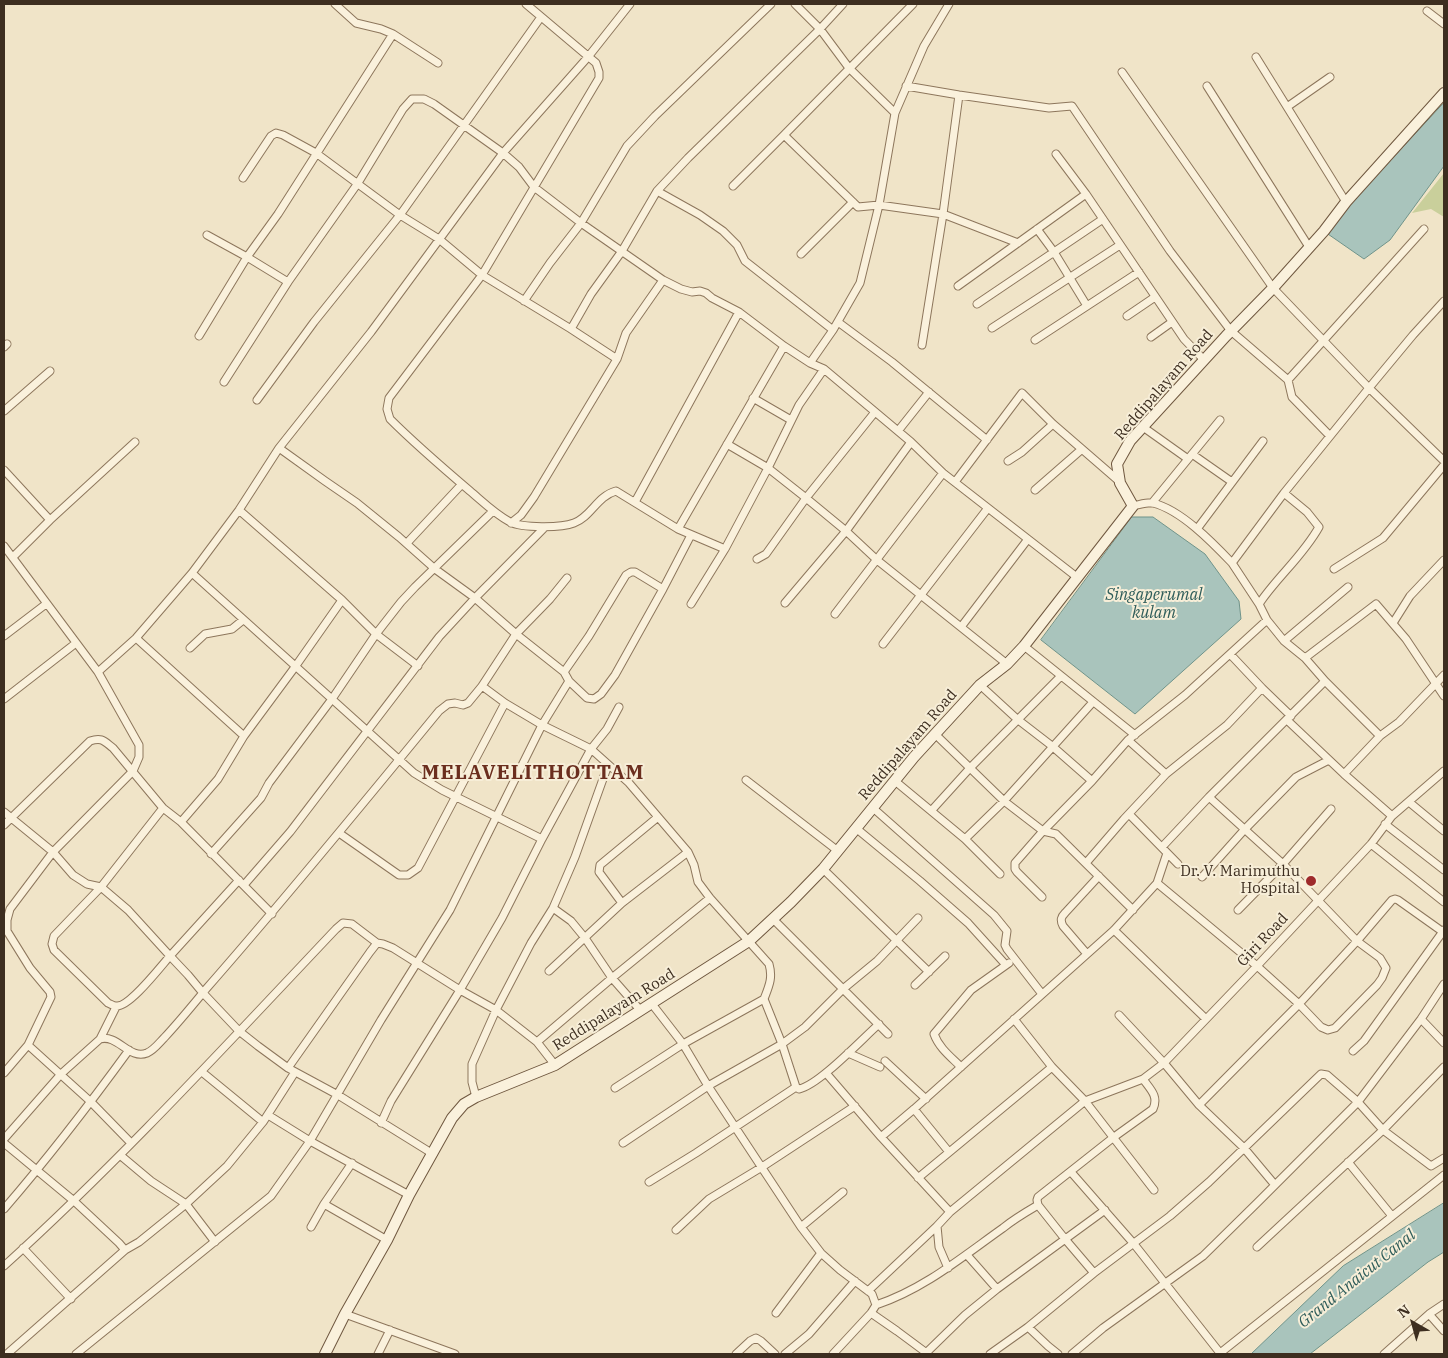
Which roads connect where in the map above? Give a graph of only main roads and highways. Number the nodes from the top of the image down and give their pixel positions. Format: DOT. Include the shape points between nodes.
graph roads {
  1 [pos="1444,93"];
  2 [pos="325,1354"];
  1 -- 2 [label="main road, Reddipalayam Road" via="1273,288 1130,441 1117,464 1120,483 1133,506 1024,646 980,685 914,757 823,869 749,941 555,1065 476,1096 464,1104 452,1118 409,1195"];
}
